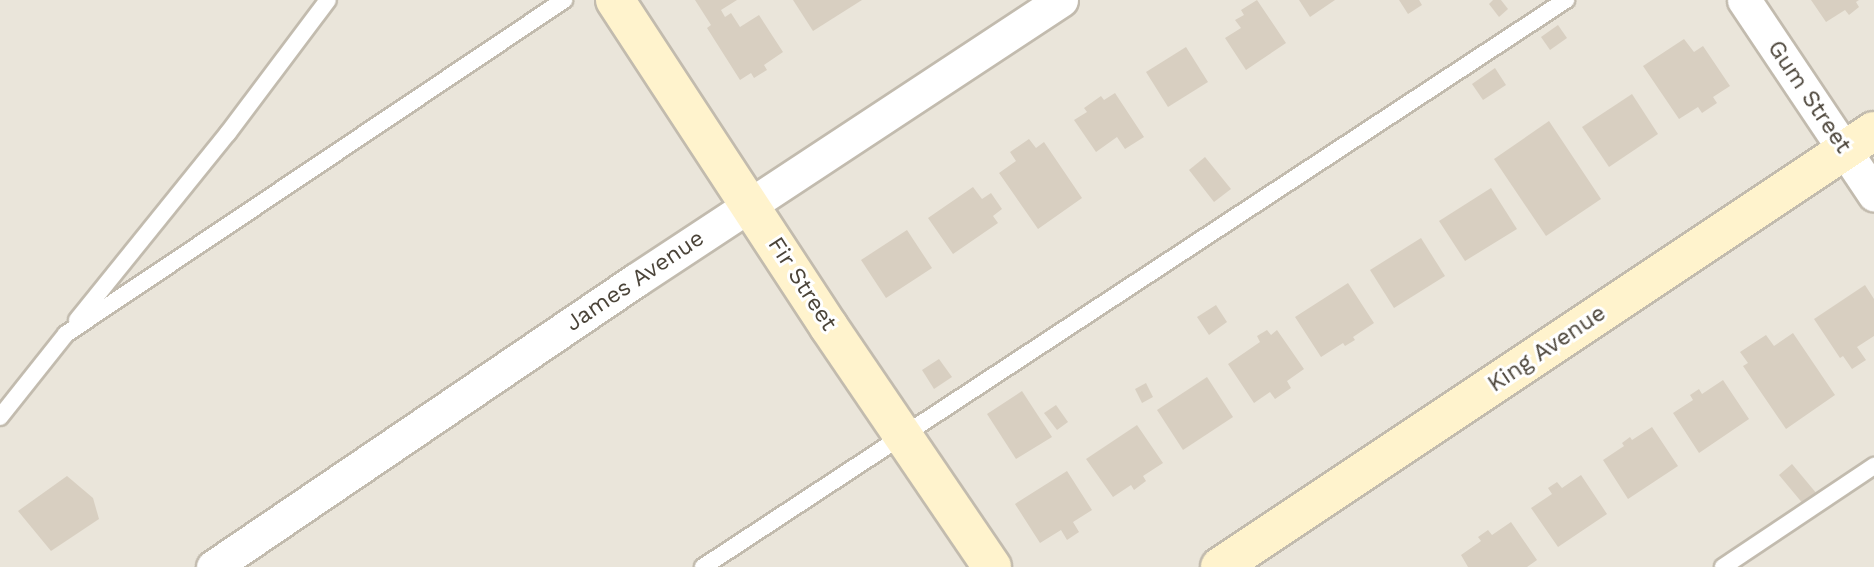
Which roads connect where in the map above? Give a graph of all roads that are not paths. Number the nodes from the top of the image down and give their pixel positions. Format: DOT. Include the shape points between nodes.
graph roads {
  1 [pos="328,0"];
  2 [pos="564,0"];
  3 [pos="615,0"];
  4 [pos="1061,0"];
  5 [pos="1566,0"];
  6 [pos="1744,0"];
  7 [pos="1860,141"];
  8 [pos="1874,194"];
  9 [pos="751,204"];
  10 [pos="65,334"];
  11 [pos="0,417"];
  12 [pos="903,436"];
  13 [pos="1874,466"];
  14 [pos="213,567"];
  15 [pos="703,567"];
  16 [pos="992,567"];
  17 [pos="1220,567"];
  18 [pos="1723,567"];
  1 -- 10 [label="lane" via="228,133"];
  2 -- 10 [label="lane"];
  3 -- 9 [label="street, Fir Street"];
  4 -- 9 [label="street, James Avenue"];
  5 -- 12 [label="lane"];
  6 -- 7 [label="street, Gum Street"];
  7 -- 8 [label="street, Gum Street"];
  7 -- 17 [label="street, King Avenue"];
  9 -- 12 [label="street, Fir Street"];
  9 -- 14 [label="street, James Avenue"];
  10 -- 11 [label="lane"];
  12 -- 15 [label="lane"];
  12 -- 16 [label="street, Fir Street"];
  13 -- 18 [label="lane"];
}
